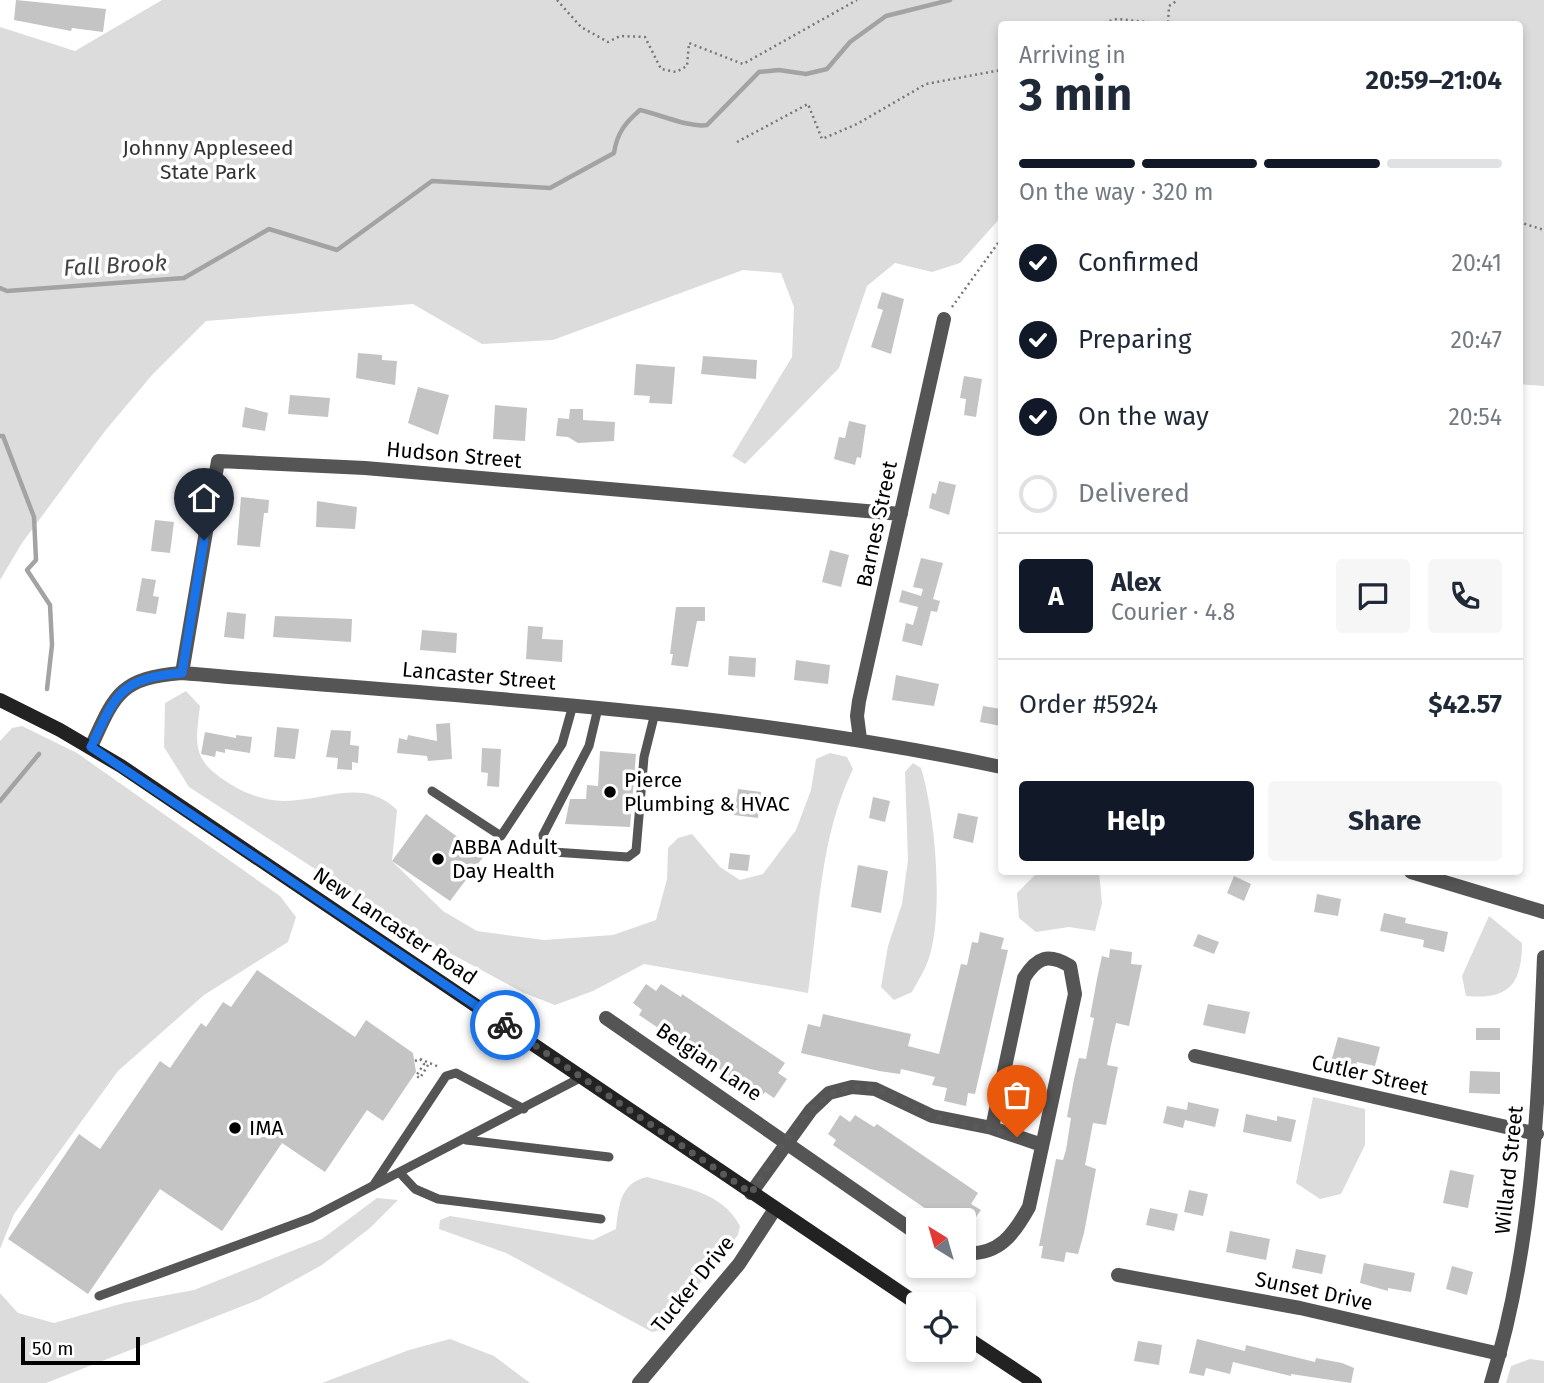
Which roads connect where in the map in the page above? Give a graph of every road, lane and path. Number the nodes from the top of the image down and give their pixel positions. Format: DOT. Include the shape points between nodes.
graph roads {
  1 [pos="557,0"];
  2 [pos="857,0"];
  3 [pos="1178,0"];
  4 [pos="1110,21"];
  5 [pos="1137,21"];
  6 [pos="1168,21"];
  7 [pos="998,71"];
  8 [pos="737,142"];
  9 [pos="1523,223"];
  10 [pos="1544,230"];
  11 [pos="998,243"];
  12 [pos="944,319"];
  13 [pos="901,514"];
  14 [pos="182,673"];
  15 [pos="0,700"];
  16 [pos="573,705"];
  17 [pos="598,708"];
  18 [pos="655,713"];
  19 [pos="860,739"];
  20 [pos="91,747"];
  21 [pos="998,766"];
  22 [pos="432,791"];
  23 [pos="1421,875"];
  24 [pos="1544,912"];
  25 [pos="1544,957"];
  26 [pos="607,1018"];
  27 [pos="1195,1056"];
  28 [pos="420,1059"];
  29 [pos="415,1061"];
  30 [pos="582,1077"];
  31 [pos="524,1109"];
  32 [pos="992,1128"];
  33 [pos="1536,1134"];
  34 [pos="464,1140"];
  35 [pos="787,1142"];
  36 [pos="1042,1145"];
  37 [pos="609,1157"];
  38 [pos="400,1173"];
  39 [pos="372,1188"];
  40 [pos="751,1193"];
  41 [pos="775,1209"];
  42 [pos="601,1219"];
  43 [pos="906,1226"];
  44 [pos="976,1254"];
  45 [pos="1118,1275"];
  46 [pos="99,1296"];
  47 [pos="906,1296"];
  48 [pos="976,1344"];
  49 [pos="1500,1354"];
  50 [pos="639,1383"];
  51 [pos="1035,1383"];
  52 [pos="1491,1383"];
  1 -- 2 [label="path" via="581,27 608,42 620,36 645,37 661,69 676,72 687,66 689,43 743,64"];
  3 -- 6 [label="path" via="1169,6"];
  4 -- 5 [label="path"];
  7 -- 8 [label="path" via="926,85 822,139 808,104"];
  9 -- 10 [label="path"];
  11 -- 12 [label="path"];
  12 -- 13 [label="street, Barnes Street"];
  13 -- 14 [label="street, Hudson Street" via="365,468 218,461"];
  13 -- 19 [label="street, Barnes Street" via="858,709"];
  14 -- 16 [label="street, Lancaster Street"];
  14 -- 20 [label="street, Lancaster Street" via="134,681 108,709"];
  15 -- 20 [label="main road"];
  16 -- 17 [label="street, Lancaster Street"];
  16 -- 22 [label="lane" via="562,744 501,836"];
  17 -- 18 [label="street, Lancaster Street"];
  17 -- 18 [label="lane" via="589,746 543,835 553,852 628,857 636,851 644,757"];
  18 -- 19 [label="street, Lancaster Street"];
  19 -- 21 [label="street, Lancaster Street"];
  20 -- 30 [label="main road, New Lancaster Road"];
  23 -- 24 [label="street"];
  25 -- 33 [label="street, Willard Street"];
  26 -- 35 [label="street, Belgian Lane"];
  27 -- 33 [label="street, Cutler Street"];
  28 -- 28 [label="path" via="430,1062 419,1078 424,1064"];
  28 -- 29 [label="path"];
  30 -- 31 [label="lane"];
  30 -- 40 [label="main road, New Lancaster Road"];
  31 -- 34 [label="lane"];
  31 -- 39 [label="lane" via="456,1073 446,1076"];
  32 -- 35 [label="street" via="932,1116 875,1089 852,1087 829,1093"];
  32 -- 36 [label="street"];
  32 -- 36 [label="street" via="1024,978 1033,963 1056,958 1070,966 1075,993"];
  33 -- 49 [label="street, Willard Street" via="1521,1256"];
  34 -- 37 [label="lane"];
  34 -- 38 [label="lane"];
  35 -- 40 [label="street"];
  35 -- 43 [label="street, Belgian Lane"];
  36 -- 44 [label="street" via="1029,1207 1013,1234 999,1247"];
  38 -- 39 [label="lane"];
  38 -- 42 [label="lane" via="415,1189 438,1199"];
  39 -- 46 [label="lane" via="273,1235"];
  40 -- 41 [label="main road, New Lancaster Road"];
  41 -- 47 [label="main road, New Lancaster Road"];
  41 -- 50 [label="street, Tucker Drive" via="739,1264"];
  45 -- 49 [label="street, Sunset Drive" via="1300,1308"];
  48 -- 51 [label="main road"];
  49 -- 52 [label="street, Willard Street"];
}
